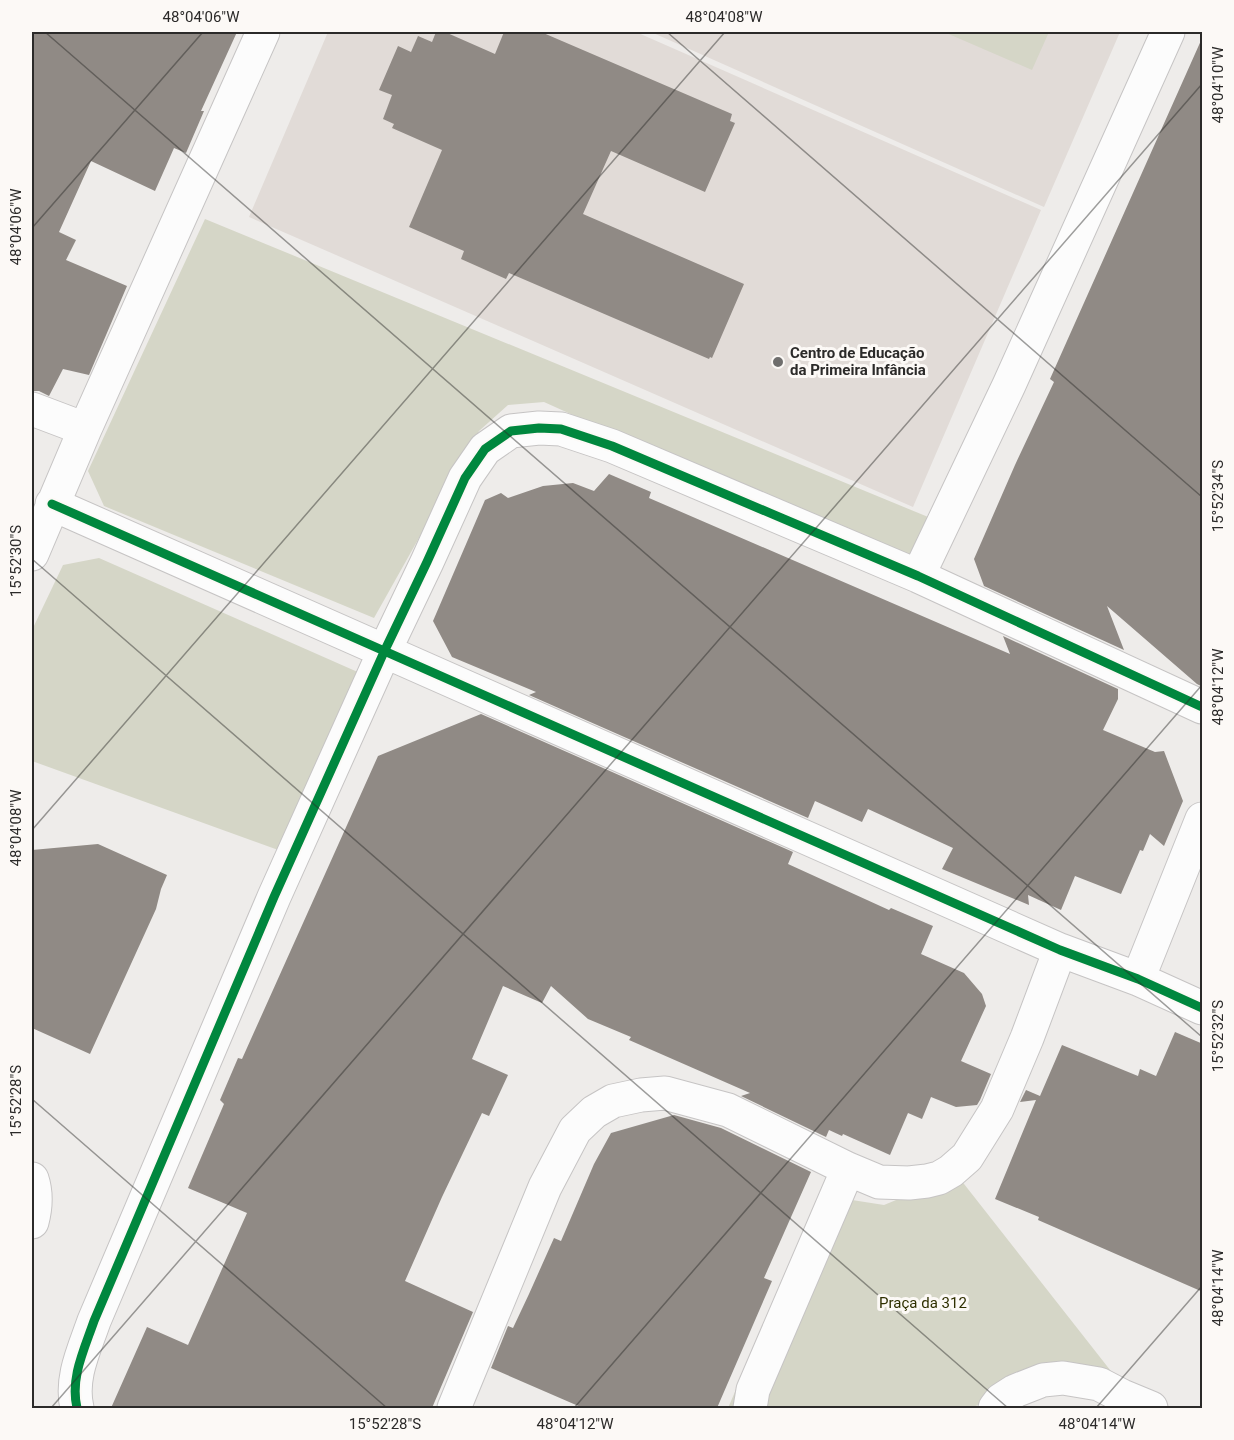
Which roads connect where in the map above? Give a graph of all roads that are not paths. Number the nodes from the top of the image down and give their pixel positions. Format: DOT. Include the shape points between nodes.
graph roads {
  1 [pos="263,32"];
  2 [pos="1168,32"];
  3 [pos="32,410"];
  4 [pos="85,429"];
  5 [pos="52,504"];
  6 [pos="32,554"];
  7 [pos="918,576"];
  8 [pos="384,652"];
  9 [pos="1203,707"];
  10 [pos="1203,819"];
  11 [pos="1060,950"];
  12 [pos="1138,979"];
  13 [pos="1203,1008"];
  14 [pos="848,1169"];
  15 [pos="32,1179"];
  16 [pos="32,1222"];
  17 [pos="77,1408"];
  18 [pos="454,1408"];
  19 [pos="750,1408"];
  20 [pos="995,1408"];
  21 [pos="1151,1408"];
  1 -- 4 [label="street"];
  2 -- 7 [label="street"];
  3 -- 4 [label="street"];
  4 -- 5 [label="street"];
  5 -- 6 [label="street"];
  5 -- 8 [label="street"];
  7 -- 8 [label="street" via="612,446 561,429 511,431 485,449 465,478"];
  7 -- 9 [label="street"];
  8 -- 11 [label="street"];
  8 -- 17 [label="street" via="274,897 94,1321 74,1383"];
  10 -- 12 [label="street"];
  11 -- 12 [label="street"];
  11 -- 14 [label="street" via="997,1109 967,1157 939,1178 909,1183 879,1182"];
  12 -- 13 [label="street"];
  14 -- 18 [label="street" via="728,1110 665,1093 613,1101 594,1112 575,1130 545,1187"];
  14 -- 19 [label="street" via="753,1390"];
  15 -- 16 [label="street" via="36,1208"];
  20 -- 21 [label="street" via="1015,1391 1043,1380 1063,1378 1099,1384"];
}
